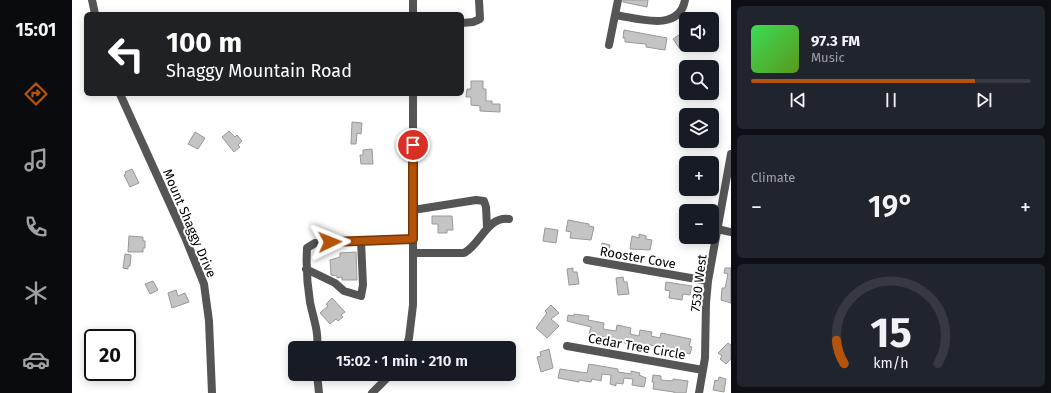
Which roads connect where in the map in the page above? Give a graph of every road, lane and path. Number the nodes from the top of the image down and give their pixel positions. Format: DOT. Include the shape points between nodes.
graph roads {
  1 [pos="92,0"];
  2 [pos="413,0"];
  3 [pos="479,0"];
  4 [pos="618,0"];
  5 [pos="685,0"];
  6 [pos="95,12"];
  7 [pos="413,12"];
  8 [pos="615,15"];
  9 [pos="464,23"];
  10 [pos="610,45"];
  11 [pos="121,96"];
  12 [pos="413,96"];
  13 [pos="731,154"];
  14 [pos="413,210"];
  15 [pos="509,219"];
  16 [pos="719,223"];
  17 [pos="487,227"];
  18 [pos="719,229"];
  19 [pos="731,232"];
  20 [pos="413,239"];
  21 [pos="361,241"];
  22 [pos="715,244"];
  23 [pos="413,253"];
  24 [pos="587,260"];
  25 [pos="306,269"];
  26 [pos="708,281"];
  27 [pos="318,341"];
  28 [pos="408,341"];
  29 [pos="567,346"];
  30 [pos="703,370"];
  31 [pos="318,381"];
  32 [pos="385,381"];
  33 [pos="376,392"];
  34 [pos="212,393"];
  35 [pos="319,393"];
  36 [pos="699,393"];
  1 -- 6 [label="street"];
  2 -- 7 [label="street"];
  3 -- 9 [label="street" via="480,19"];
  4 -- 8 [label="street"];
  5 -- 8 [label="street" via="677,14 662,22"];
  8 -- 10 [label="street"];
  11 -- 34 [label="street, Mount Shaggy Drive" via="204,284 209,321"];
  12 -- 14 [label="street"];
  13 -- 16 [label="street, 7530 West"];
  14 -- 17 [label="street" via="484,201"];
  14 -- 20 [label="street"];
  15 -- 17 [label="street" via="503,218"];
  17 -- 23 [label="street" via="471,250 464,253"];
  18 -- 19 [label="street"];
  20 -- 21 [label="street"];
  20 -- 23 [label="street"];
  21 -- 25 [label="street" via="315,243 307,248"];
  21 -- 25 [label="street" via="361,296 344,291 335,283"];
  22 -- 26 [label="street, 7530 West"];
  23 -- 28 [label="street" via="412,317"];
  24 -- 26 [label="street, Rooster Cove"];
  25 -- 27 [label="street"];
  26 -- 30 [label="street, 7530 West"];
  29 -- 30 [label="street, Cedar Tree Circle"];
  30 -- 36 [label="street, 7530 West"];
  31 -- 35 [label="street"];
  32 -- 33 [label="street"];
}
